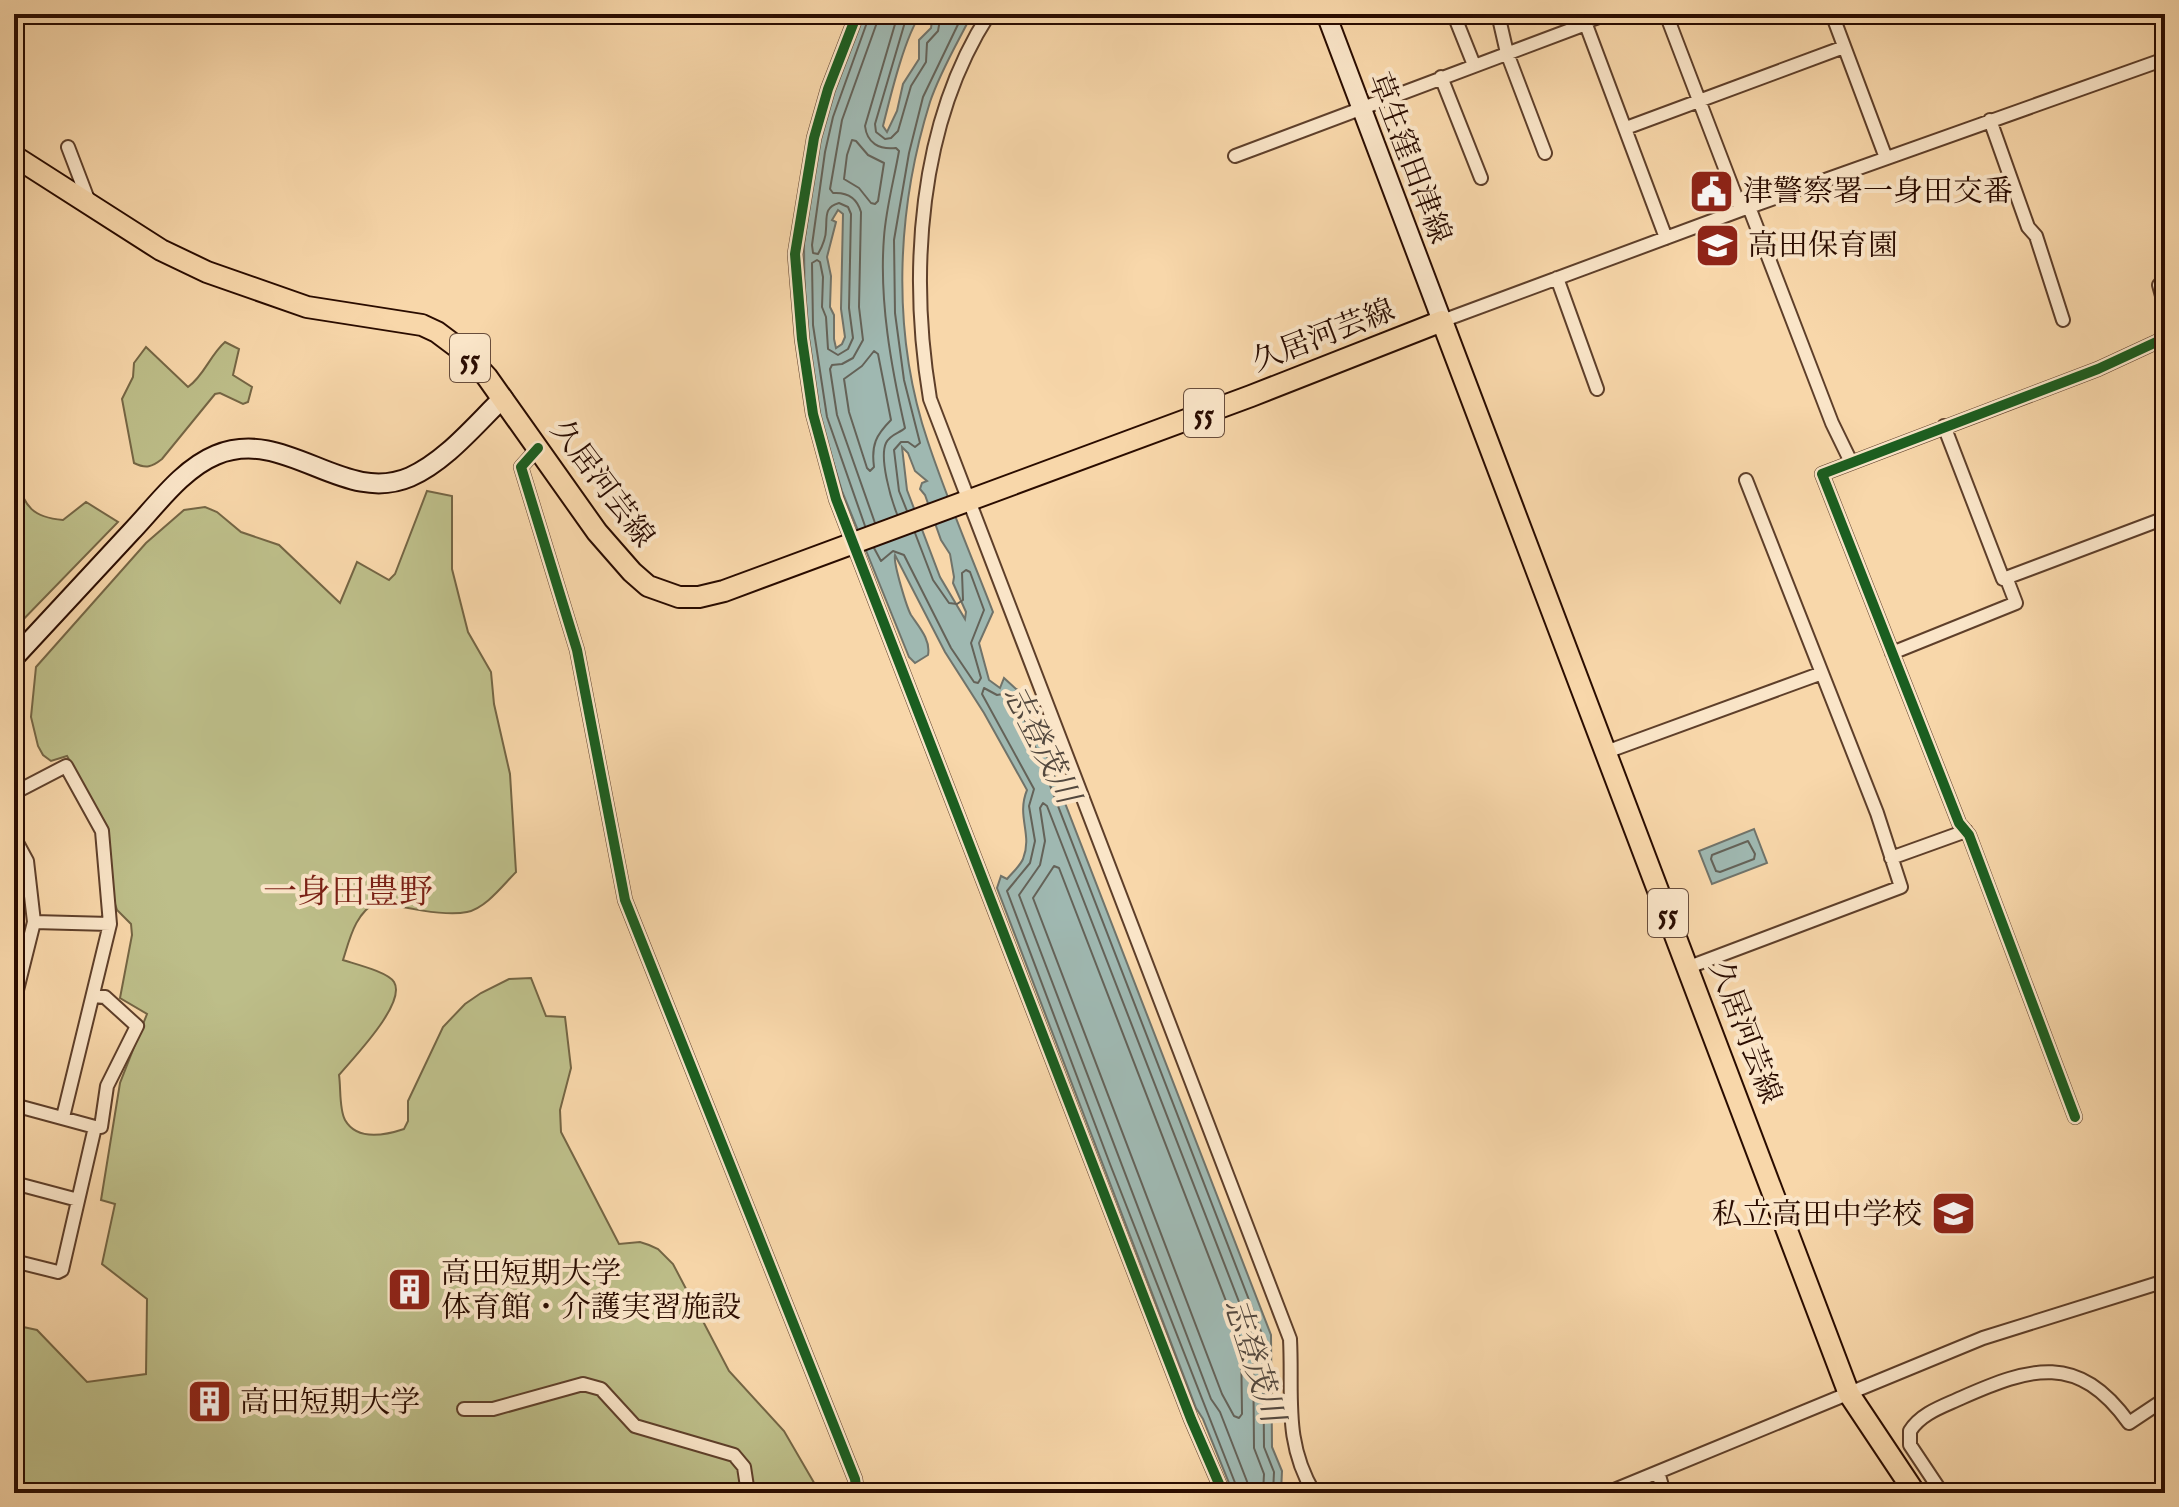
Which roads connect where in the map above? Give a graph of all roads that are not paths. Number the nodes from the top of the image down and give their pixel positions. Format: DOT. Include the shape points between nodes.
graph roads {
  1 [pos="857,14"];
  2 [pos="989,14"];
  3 [pos="1326,14"];
  4 [pos="1498,14"];
  5 [pos="1607,14"];
  6 [pos="1666,14"];
  7 [pos="1832,14"];
  8 [pos="1454,15"];
  9 [pos="1585,20"];
  10 [pos="1844,47"];
  11 [pos="1507,53"];
  12 [pos="2165,59"];
  13 [pos="1474,65"];
  14 [pos="1441,77"];
  15 [pos="1700,101"];
  16 [pos="1362,107"];
  17 [pos="1990,120"];
  18 [pos="1626,128"];
  19 [pos="68,147"];
  20 [pos="1545,153"];
  21 [pos="14,156"];
  22 [pos="1235,156"];
  23 [pos="1886,158"];
  24 [pos="1481,178"];
  25 [pos="90,205"];
  26 [pos="1745,208"];
  27 [pos="1666,238"];
  28 [pos="1557,278"];
  29 [pos="2159,285"];
  30 [pos="2165,307"];
  31 [pos="2063,320"];
  32 [pos="1442,321"];
  33 [pos="2165,338"];
  34 [pos="1597,389"];
  35 [pos="503,398"];
  36 [pos="1944,426"];
  37 [pos="538,448"];
  38 [pos="1851,462"];
  39 [pos="1746,480"];
  40 [pos="966,501"];
  41 [pos="2165,518"];
  42 [pos="854,543"];
  43 [pos="2006,577"];
  44 [pos="1892,653"];
  45 [pos="14,658"];
  46 [pos="1822,673"];
  47 [pos="1606,752"];
  48 [pos="14,793"];
  49 [pos="1966,831"];
  50 [pos="14,837"];
  51 [pos="1891,858"];
  52 [pos="34,922"];
  53 [pos="110,924"];
  54 [pos="1689,967"];
  55 [pos="93,996"];
  56 [pos="14,1002"];
  57 [pos="14,1105"];
  58 [pos="63,1117"];
  59 [pos="2075,1117"];
  60 [pos="95,1127"];
  61 [pos="14,1183"];
  62 [pos="78,1200"];
  63 [pos="14,1261"];
  64 [pos="2165,1281"];
  65 [pos="1849,1394"];
  66 [pos="2165,1399"];
  67 [pos="464,1409"];
  68 [pos="1658,1472"];
  69 [pos="748,1493"];
  70 [pos="857,1493"];
  71 [pos="1223,1493"];
  72 [pos="1314,1493"];
  73 [pos="1607,1493"];
  74 [pos="1664,1493"];
  75 [pos="1915,1493"];
  76 [pos="1942,1493"];
  1 -- 42 [label="street" via="814,138 795,254 813,414"];
  2 -- 40 [label="street" via="949,97 921,220 920,325 930,399"];
  3 -- 16 [label="street, 草生窪田津線"];
  4 -- 11 [label="street"];
  5 -- 9 [label="street"];
  6 -- 15 [label="street"];
  7 -- 10 [label="street"];
  8 -- 13 [label="street"];
  9 -- 11 [label="street"];
  9 -- 18 [label="street"];
  10 -- 15 [label="street"];
  10 -- 23 [label="street"];
  11 -- 13 [label="street"];
  11 -- 20 [label="street"];
  12 -- 17 [label="street"];
  13 -- 14 [label="street"];
  14 -- 16 [label="street"];
  14 -- 24 [label="street"];
  15 -- 18 [label="street"];
  15 -- 26 [label="street"];
  16 -- 22 [label="street"];
  16 -- 32 [label="street, 草生窪田津線"];
  17 -- 23 [label="street"];
  17 -- 31 [label="street"];
  18 -- 27 [label="street"];
  19 -- 25 [label="street"];
  21 -- 25 [label="main road, 久居河芸線 / 55"];
  23 -- 26 [label="street"];
  25 -- 35 [label="main road, 久居河芸線 / 55" via="161,250 242,286 307,307 430,328 465,353"];
  26 -- 27 [label="street"];
  26 -- 38 [label="street"];
  27 -- 28 [label="street"];
  28 -- 32 [label="street"];
  28 -- 34 [label="street"];
  29 -- 30 [label="street"];
  32 -- 40 [label="main road, 久居河芸線 / 55"];
  32 -- 47 [label="main road, 久居河芸線 / 55"];
  33 -- 36 [label="street" via="2098,369"];
  35 -- 37 [label="main road, 久居河芸線 / 55"];
  35 -- 45 [label="street" via="434,464 389,483 353,480 263,448 207,459 162,499"];
  36 -- 38 [label="street"];
  36 -- 43 [label="street"];
  37 -- 42 [label="main road, 久居河芸線 / 55" via="616,555 663,594 699,597 724,591"];
  37 -- 70 [label="street" via="521,467 577,650 625,900"];
  38 -- 44 [label="street" via="1822,474"];
  39 -- 46 [label="street"];
  40 -- 42 [label="main road, 久居河芸線 / 55"];
  40 -- 72 [label="street" via="1290,1339 1290,1423"];
  41 -- 43 [label="street"];
  42 -- 71 [label="street"];
  43 -- 44 [label="street" via="2016,603"];
  44 -- 49 [label="street"];
  46 -- 47 [label="street"];
  46 -- 51 [label="street"];
  47 -- 54 [label="main road, 久居河芸線 / 55"];
  48 -- 53 [label="street" via="66,766 102,831"];
  49 -- 51 [label="street"];
  49 -- 59 [label="street"];
  50 -- 52 [label="street" via="27,861"];
  51 -- 54 [label="street" via="1901,887"];
  52 -- 53 [label="street"];
  52 -- 56 [label="street"];
  53 -- 55 [label="street"];
  54 -- 65 [label="main road, 久居河芸線 / 55"];
  55 -- 58 [label="street"];
  55 -- 60 [label="street" via="105,997 137,1026 107,1086 101,1127"];
  57 -- 58 [label="street"];
  58 -- 60 [label="street"];
  60 -- 62 [label="street"];
  61 -- 62 [label="street"];
  62 -- 63 [label="street" via="62,1270"];
  64 -- 65 [label="street" via="1983,1338"];
  65 -- 68 [label="street"];
  65 -- 75 [label="main road, 久居河芸線 / 55"];
  66 -- 76 [label="street" via="2129,1423 2106,1394 2070,1375 2047,1371 2009,1377 1930,1413 1910,1431 1910,1445"];
  67 -- 69 [label="street" via="493,1409 592,1385 635,1426 734,1455 744,1467"];
  68 -- 73 [label="street"];
  68 -- 74 [label="street"];
}
